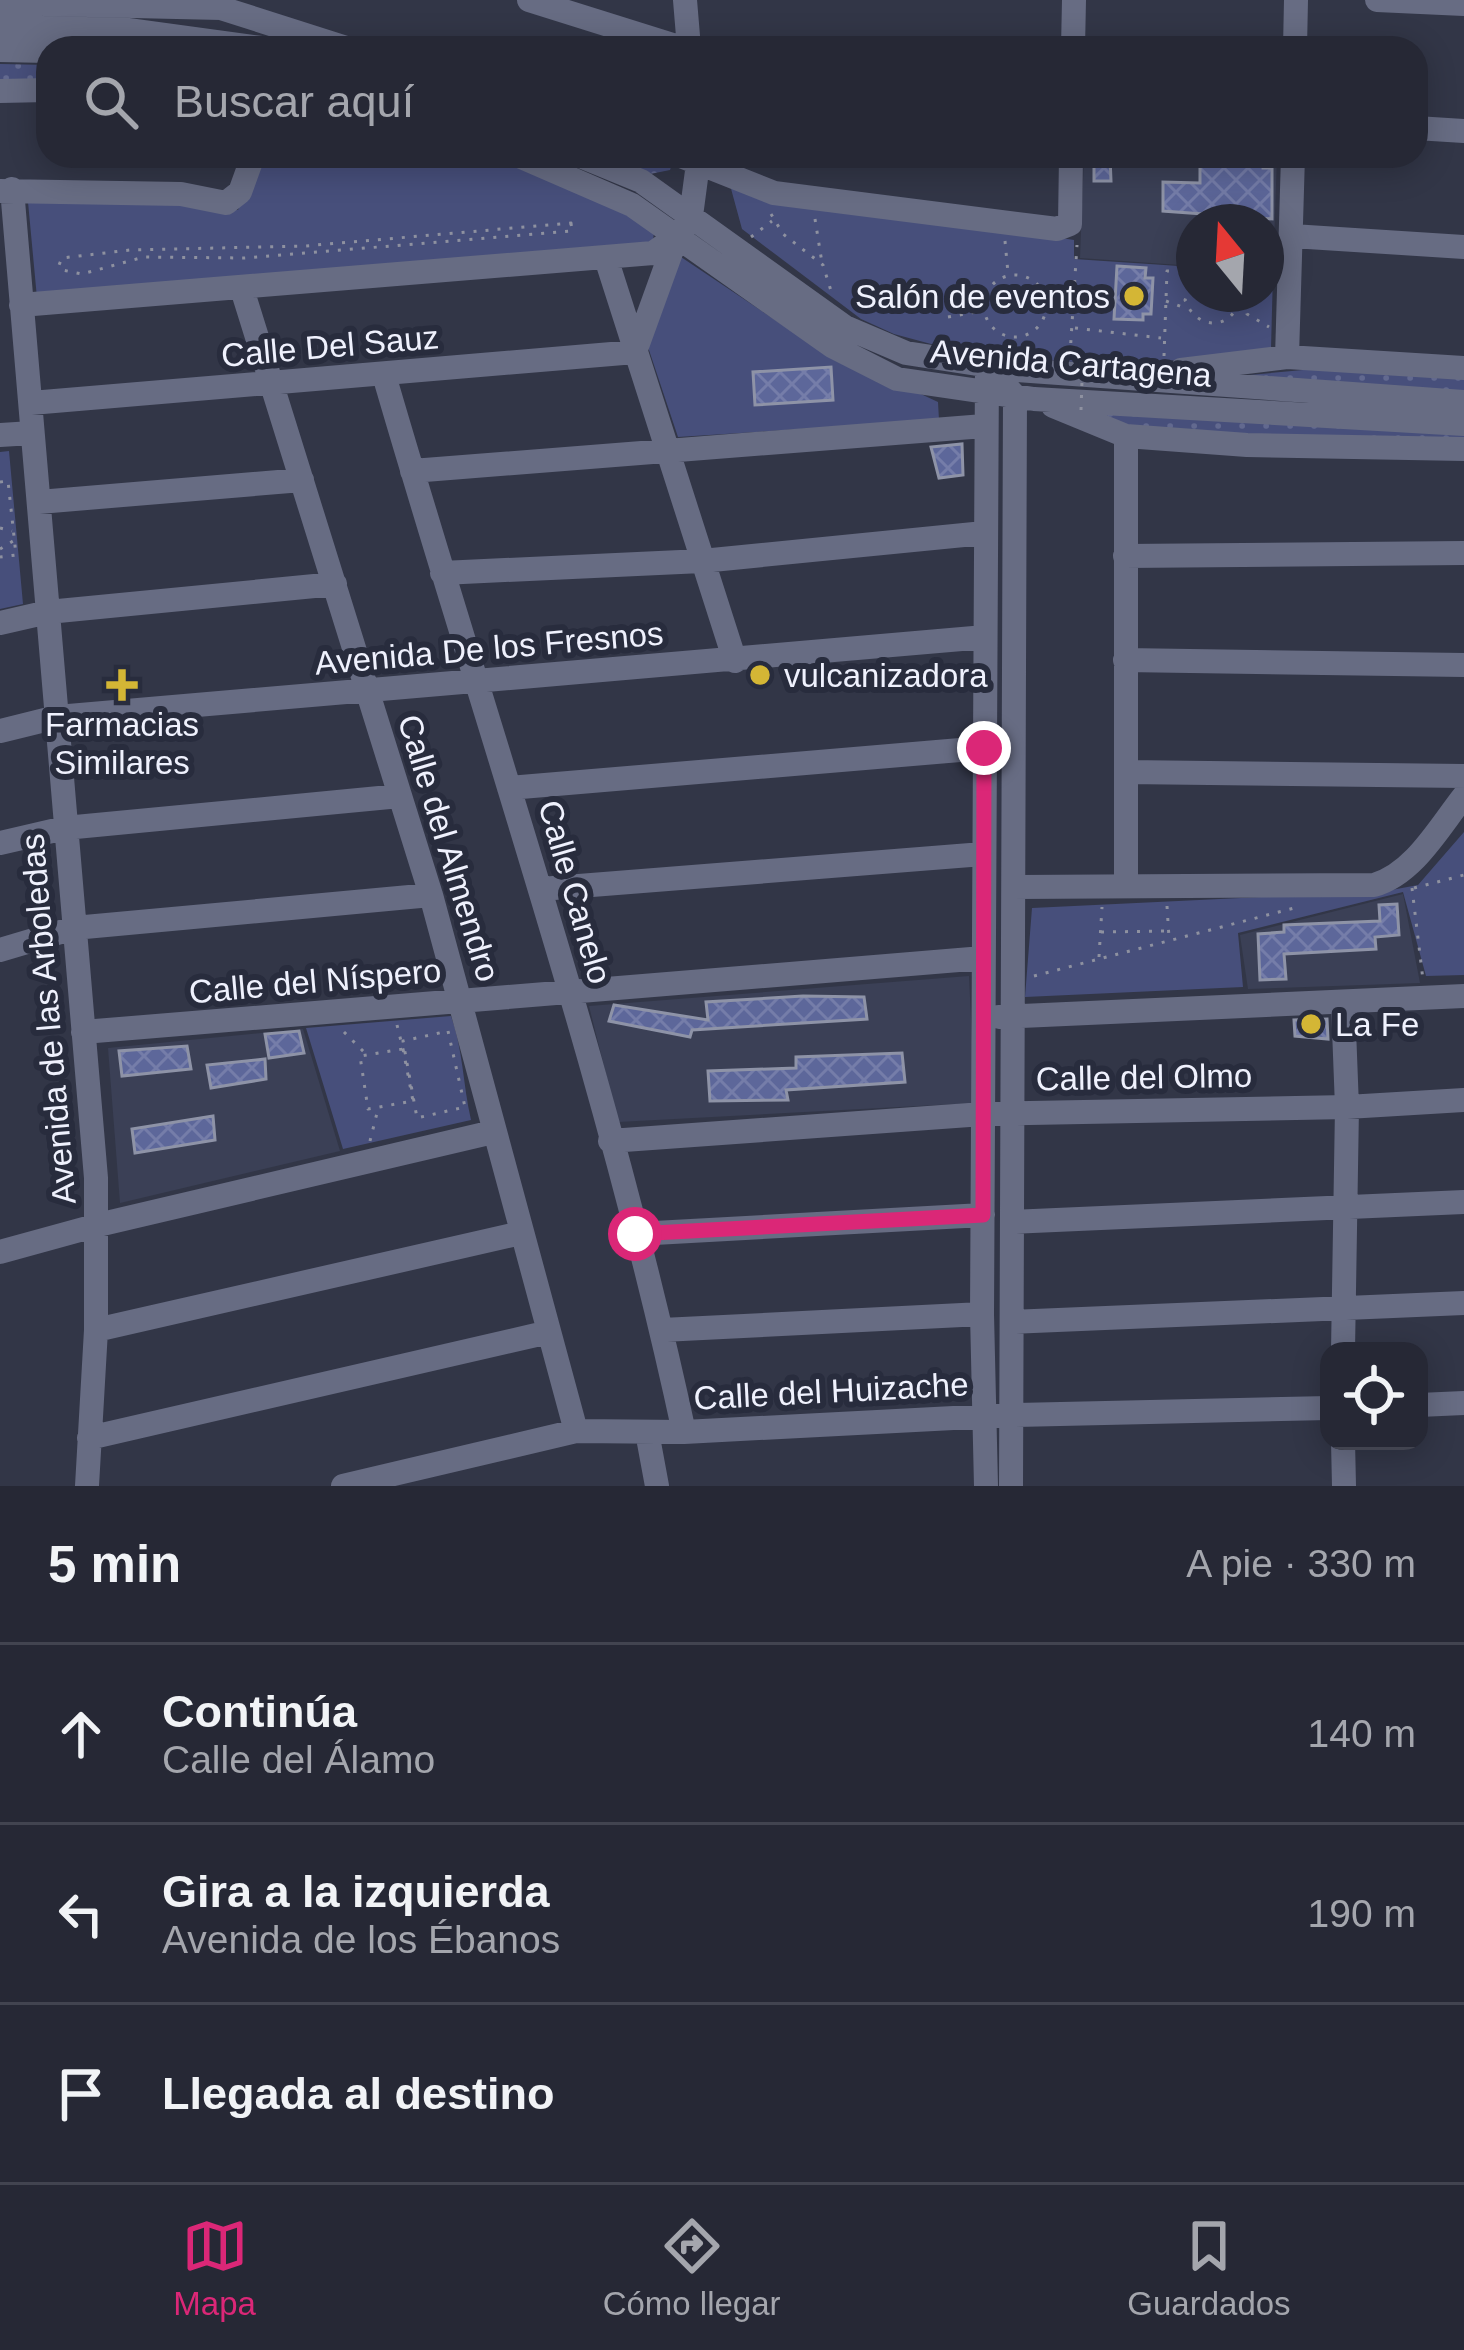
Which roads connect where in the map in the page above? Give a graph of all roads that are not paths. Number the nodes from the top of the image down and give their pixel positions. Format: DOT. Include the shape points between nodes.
graph roads {
  1 [pos="529,0"];
  2 [pos="685,0"];
  3 [pos="1074,0"];
  4 [pos="1296,0"];
  5 [pos="1378,0"];
  6 [pos="0,3"];
  7 [pos="222,4"];
  8 [pos="1464,4"];
  9 [pos="0,27"];
  10 [pos="165,36"];
  11 [pos="216,36"];
  12 [pos="312,36"];
  13 [pos="646,36"];
  14 [pos="685,36"];
  15 [pos="1073,36"];
  16 [pos="1295,36"];
  17 [pos="0,50"];
  18 [pos="36,51"];
  19 [pos="36,90"];
  20 [pos="0,91"];
  21 [pos="1428,128"];
  22 [pos="1464,130"];
  23 [pos="249,168"];
  24 [pos="547,168"];
  25 [pos="609,168"];
  26 [pos="692,168"];
  27 [pos="716,168"];
  28 [pos="1071,168"];
  29 [pos="1293,168"];
  30 [pos="6,190"];
  31 [pos="684,226"];
  32 [pos="1292,236"];
  33 [pos="1464,247"];
  34 [pos="9,249"];
  35 [pos="606,258"];
  36 [pos="242,289"];
  37 [pos="21,305"];
  38 [pos="635,352"];
  39 [pos="1287,357"];
  40 [pos="987,367"];
  41 [pos="1464,368"];
  42 [pos="384,375"];
  43 [pos="1125,377"];
  44 [pos="275,385"];
  45 [pos="985,393"];
  46 [pos="1025,398"];
  47 [pos="1464,402"];
  48 [pos="31,403"];
  49 [pos="1464,424"];
  50 [pos="984,426"];
  51 [pos="32,433"];
  52 [pos="0,435"];
  53 [pos="1126,436"];
  54 [pos="665,448"];
  55 [pos="1464,449"];
  56 [pos="412,471"];
  57 [pos="302,480"];
  58 [pos="39,502"];
  59 [pos="984,532"];
  60 [pos="1464,553"];
  61 [pos="1125,556"];
  62 [pos="702,561"];
  63 [pos="442,573"];
  64 [pos="335,584"];
  65 [pos="48,612"];
  66 [pos="0,623"];
  67 [pos="985,637"];
  68 [pos="735,661"];
  69 [pos="1125,661"];
  70 [pos="1464,665"];
  71 [pos="476,681"];
  72 [pos="367,691"];
  73 [pos="57,717"];
  74 [pos="0,730"];
  75 [pos="984,748"];
  76 [pos="1126,772"];
  77 [pos="1464,776"];
  78 [pos="509,788"];
  79 [pos="400,796"];
  80 [pos="1464,796"];
  81 [pos="65,828"];
  82 [pos="0,843"];
  83 [pos="983,854"];
  84 [pos="1126,886"];
  85 [pos="1016,887"];
  86 [pos="541,889"];
  87 [pos="431,895"];
  88 [pos="74,928"];
  89 [pos="0,950"];
  90 [pos="983,958"];
  91 [pos="570,991"];
  92 [pos="1464,996"];
  93 [pos="461,1002"];
  94 [pos="1343,1003"];
  95 [pos="1010,1016"];
  96 [pos="982,1018"];
  97 [pos="83,1032"];
  98 [pos="1464,1100"];
  99 [pos="1347,1107"];
  100 [pos="1011,1112"];
  101 [pos="982,1114"];
  102 [pos="493,1132"];
  103 [pos="610,1142"];
  104 [pos="1464,1202"];
  105 [pos="1343,1209"];
  106 [pos="983,1215"];
  107 [pos="1012,1222"];
  108 [pos="98,1225"];
  109 [pos="521,1233"];
  110 [pos="635,1234"];
  111 [pos="0,1252"];
  112 [pos="1464,1303"];
  113 [pos="1343,1307"];
  114 [pos="982,1314"];
  115 [pos="1012,1322"];
  116 [pos="96,1330"];
  117 [pos="662,1330"];
  118 [pos="549,1332"];
  119 [pos="1342,1342"];
  120 [pos="1464,1403"];
  121 [pos="1428,1405"];
  122 [pos="1320,1408"];
  123 [pos="1011,1415"];
  124 [pos="985,1417"];
  125 [pos="576,1431"];
  126 [pos="647,1432"];
  127 [pos="684,1432"];
  128 [pos="89,1438"];
  129 [pos="1343,1450"];
  130 [pos="87,1486"];
  131 [pos="343,1486"];
  132 [pos="657,1486"];
  133 [pos="986,1486"];
  134 [pos="1011,1486"];
  135 [pos="1344,1486"];
  1 -- 13 [label="street"];
  2 -- 14 [label="street"];
  3 -- 15 [label="street"];
  4 -- 16 [label="street"];
  5 -- 8 [label="street"];
  6 -- 7 [label="street"];
  7 -- 11 [label="street"];
  7 -- 12 [label="street"];
  9 -- 10 [label="street"];
  17 -- 18 [label="street"];
  19 -- 20 [label="street"];
  21 -- 22 [label="street"];
  23 -- 30 [label="street" via="226,203 181,194"];
  24 -- 31 [label="street, Avenida Cartagena"];
  25 -- 31 [label="street, Avenida Cartagena" via="640,181"];
  26 -- 31 [label="street"];
  27 -- 28 [label="street" via="774,193 1074,231"];
  29 -- 32 [label="street"];
  30 -- 34 [label="street, Avenida de las Arboledas"];
  31 -- 35 [label="street" via="652,253"];
  31 -- 38 [label="street"];
  31 -- 40 [label="street, Avenida Cartagena" via="845,327 906,353"];
  31 -- 45 [label="street, Avenida Cartagena" via="864,364 897,379"];
  32 -- 33 [label="street"];
  32 -- 39 [label="street"];
  34 -- 37 [label="street, Avenida de las Arboledas"];
  35 -- 36 [label="street"];
  35 -- 38 [label="street"];
  36 -- 37 [label="street"];
  36 -- 44 [label="street, Calle del Almendro"];
  37 -- 48 [label="street, Avenida de las Arboledas"];
  38 -- 42 [label="street, Calle Del Sauz"];
  38 -- 54 [label="street"];
  39 -- 41 [label="street"];
  39 -- 43 [label="street"];
  40 -- 43 [label="street, Avenida Cartagena"];
  40 -- 45 [label="street"];
  40 -- 46 [label="street"];
  42 -- 44 [label="street, Calle Del Sauz"];
  42 -- 56 [label="street, Calle Canelo"];
  43 -- 47 [label="street, Avenida Cartagena"];
  44 -- 48 [label="street, Calle Del Sauz"];
  44 -- 57 [label="street, Calle del Almendro"];
  45 -- 46 [label="street, Avenida Cartagena"];
  45 -- 50 [label="street"];
  46 -- 49 [label="street, Avenida Cartagena"];
  46 -- 53 [label="street"];
  46 -- 85 [label="street"];
  48 -- 51 [label="street, Avenida de las Arboledas"];
  50 -- 54 [label="street"];
  50 -- 59 [label="street"];
  51 -- 52 [label="street"];
  51 -- 58 [label="street, Avenida de las Arboledas"];
  53 -- 55 [label="street"];
  53 -- 61 [label="street"];
  54 -- 56 [label="street"];
  54 -- 62 [label="street"];
  56 -- 63 [label="street, Calle Canelo"];
  57 -- 58 [label="street"];
  57 -- 64 [label="street, Calle del Almendro"];
  58 -- 65 [label="street, Avenida de las Arboledas"];
  59 -- 62 [label="street"];
  59 -- 67 [label="street"];
  60 -- 61 [label="street"];
  61 -- 69 [label="street"];
  62 -- 63 [label="street"];
  62 -- 68 [label="street"];
  63 -- 71 [label="street, Calle Canelo"];
  64 -- 65 [label="street"];
  64 -- 72 [label="street, Calle del Almendro"];
  65 -- 66 [label="street"];
  65 -- 73 [label="street, Avenida de las Arboledas"];
  67 -- 68 [label="street, Avenida De los Fresnos"];
  67 -- 75 [label="street"];
  68 -- 71 [label="street, Avenida De los Fresnos"];
  69 -- 70 [label="street"];
  69 -- 76 [label="street"];
  71 -- 72 [label="street, Avenida De los Fresnos"];
  71 -- 78 [label="street, Calle Canelo"];
  72 -- 73 [label="street, Avenida De los Fresnos"];
  72 -- 79 [label="street, Calle del Almendro"];
  73 -- 74 [label="street, Avenida De los Fresnos"];
  73 -- 81 [label="street, Avenida de las Arboledas"];
  75 -- 78 [label="street"];
  75 -- 83 [label="street"];
  76 -- 77 [label="street"];
  76 -- 84 [label="street"];
  78 -- 86 [label="street, Calle Canelo"];
  79 -- 81 [label="street"];
  79 -- 87 [label="street, Calle del Almendro"];
  80 -- 84 [label="street" via="1412,860 1374,885"];
  81 -- 82 [label="street"];
  81 -- 88 [label="street, Avenida de las Arboledas"];
  83 -- 86 [label="street"];
  83 -- 90 [label="street"];
  84 -- 85 [label="street"];
  85 -- 95 [label="street"];
  86 -- 91 [label="street, Calle Canelo"];
  87 -- 88 [label="street"];
  87 -- 93 [label="street, Calle del Almendro"];
  88 -- 89 [label="street"];
  88 -- 97 [label="street, Avenida de las Arboledas"];
  90 -- 91 [label="street, Calle del Níspero"];
  90 -- 96 [label="street"];
  91 -- 93 [label="street, Calle del Níspero"];
  91 -- 103 [label="street, Calle Canelo"];
  92 -- 94 [label="street"];
  93 -- 97 [label="street, Calle del Níspero"];
  93 -- 102 [label="street, Calle del Almendro"];
  94 -- 95 [label="street"];
  94 -- 99 [label="street"];
  95 -- 96 [label="street"];
  95 -- 100 [label="street"];
  96 -- 101 [label="street"];
  97 -- 108 [label="street, Avenida de las Arboledas"];
  98 -- 99 [label="street, Calle del Olmo"];
  99 -- 100 [label="street, Calle del Olmo"];
  99 -- 105 [label="street"];
  100 -- 101 [label="street, Calle del Olmo"];
  100 -- 107 [label="street"];
  101 -- 103 [label="street, Calle del Olmo"];
  101 -- 106 [label="street"];
  102 -- 108 [label="street"];
  102 -- 109 [label="street, Calle del Almendro"];
  103 -- 110 [label="street, Calle Canelo"];
  104 -- 105 [label="street"];
  105 -- 107 [label="street"];
  105 -- 113 [label="street"];
  106 -- 110 [label="street"];
  106 -- 114 [label="street"];
  107 -- 115 [label="street"];
  108 -- 111 [label="street"];
  108 -- 116 [label="street, Avenida de las Arboledas"];
  109 -- 116 [label="street"];
  109 -- 118 [label="street, Calle del Almendro"];
  110 -- 117 [label="street, Calle Canelo"];
  112 -- 113 [label="street"];
  113 -- 115 [label="street"];
  113 -- 119 [label="street"];
  114 -- 117 [label="street"];
  114 -- 124 [label="street"];
  115 -- 123 [label="street"];
  116 -- 128 [label="street, Avenida de las Arboledas"];
  117 -- 127 [label="street, Calle Canelo"];
  118 -- 125 [label="street, Calle del Almendro"];
  118 -- 128 [label="street"];
  120 -- 121 [label="street"];
  122 -- 123 [label="street, Calle del Huizache"];
  123 -- 124 [label="street, Calle del Huizache"];
  123 -- 134 [label="street"];
  124 -- 127 [label="street, Calle del Huizache"];
  124 -- 133 [label="street"];
  125 -- 126 [label="street, Calle del Huizache"];
  125 -- 131 [label="street, Calle del Huizache"];
  126 -- 127 [label="street, Calle del Huizache"];
  126 -- 132 [label="street"];
  128 -- 130 [label="street, Avenida de las Arboledas"];
  129 -- 135 [label="street"];
}
